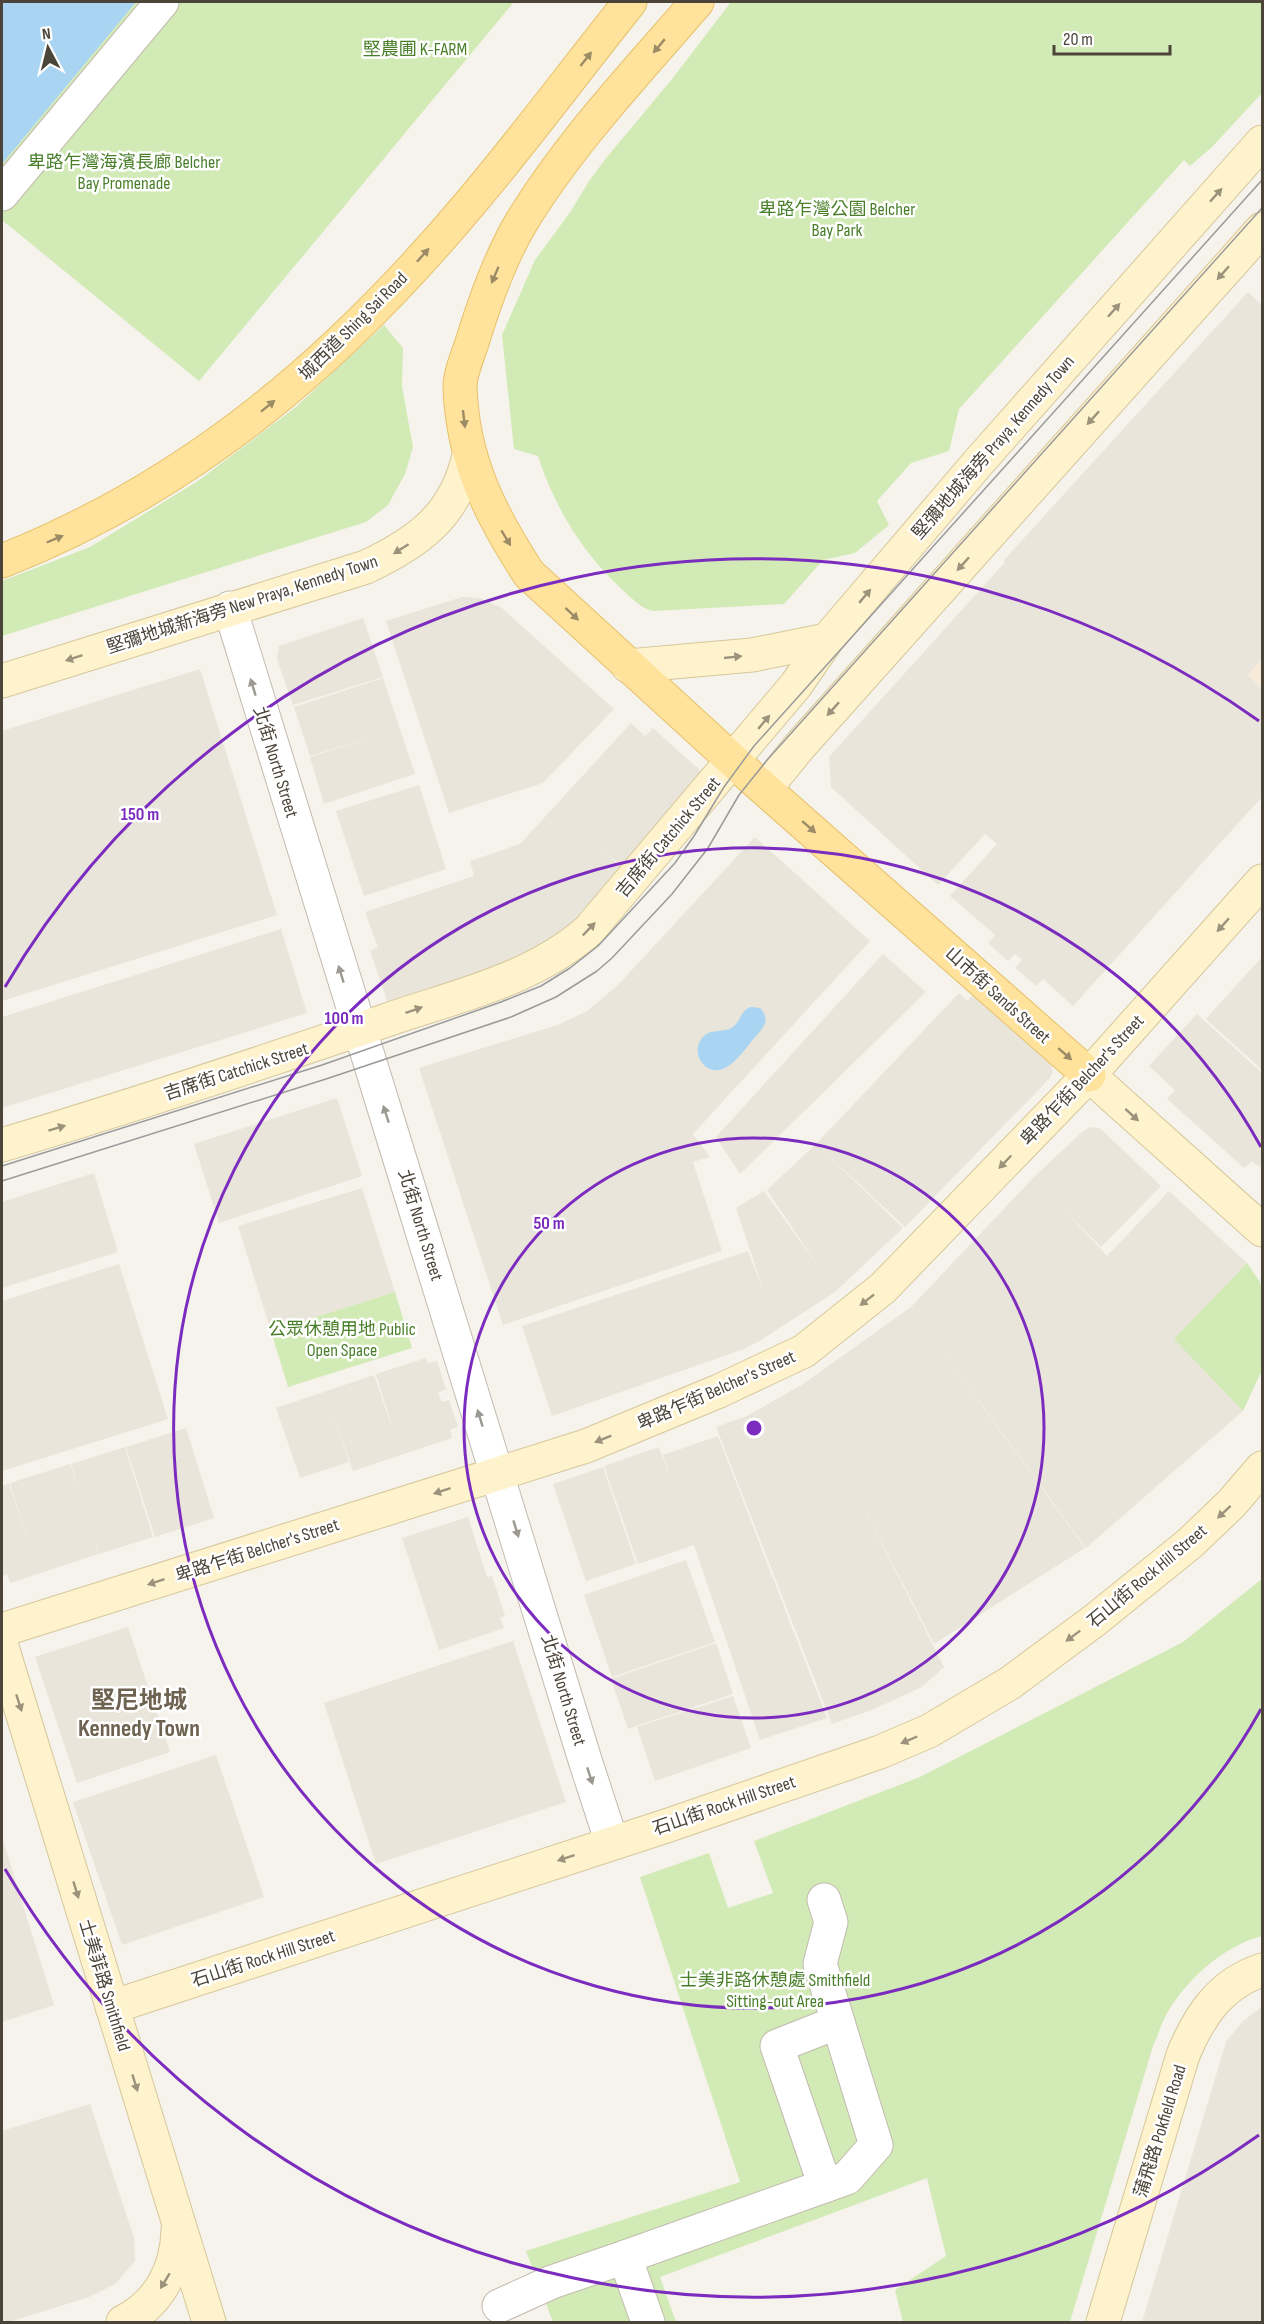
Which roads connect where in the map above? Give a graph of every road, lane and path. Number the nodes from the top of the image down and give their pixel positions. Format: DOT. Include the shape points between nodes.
graph roads {
  1 [pos="162,2"];
  2 [pos="630,2"];
  3 [pos="697,2"];
  4 [pos="1263,142"];
  5 [pos="2,194"];
  6 [pos="1263,229"];
  7 [pos="469,455"];
  8 [pos="2,561"];
  9 [pos="230,608"];
  10 [pos="827,640"];
  11 [pos="628,666"];
  12 [pos="2,681"];
  13 [pos="733,760"];
  14 [pos="765,789"];
  15 [pos="1263,881"];
  16 [pos="359,1030"];
  17 [pos="1089,1075"];
  18 [pos="2,1145"];
  19 [pos="1263,1230"];
  20 [pos="1263,1468"];
  21 [pos="498,1474"];
  22 [pos="2,1630"];
  23 [pos="2,1647"];
  24 [pos="612,1843"];
  25 [pos="824,1900"];
  26 [pos="1263,1970"];
  27 [pos="112,2007"];
  28 [pos="838,2022"];
  29 [pos="825,2186"];
  30 [pos="178,2226"];
  31 [pos="625,2257"];
  32 [pos="499,2306"];
  33 [pos="123,2322"];
  34 [pos="209,2322"];
  35 [pos="648,2322"];
  36 [pos="1103,2322"];
  1 -- 5 [label="street"];
  8 -- 2 [label="main road, 城西道 Shing Sai Road, one-way" via="67,534 127,502 222,442 322,360 471,202"];
  3 -- 7 [label="main road, one-way" via="564,158 521,223 495,274 460,383"];
  10 -- 4 [label="main road, 堅彌地城海旁 Praya, Kennedy Town, one-way"];
  6 -- 14 [label="main road, one-way"];
  7 -- 9 [label="main road, 堅彌地城新海旁 New Praya, Kennedy Town, one-way" via="464,478 444,510 425,532 397,552 366,567"];
  7 -- 11 [label="main road, one-way" via="490,509 529,574"];
  9 -- 12 [label="main road, 堅彌地城新海旁 New Praya, Kennedy Town, one-way"];
  16 -- 9 [label="street, 北街 North Street, one-way"];
  11 -- 10 [label="main road, one-way" via="752,655"];
  13 -- 10 [label="main road, 堅彌地城海旁 Praya, Kennedy Town, one-way" via="796,685"];
  11 -- 13 [label="main road"];
  13 -- 14 [label="main road, 山市街 Sands Street"];
  16 -- 13 [label="main road, 吉席街 Catchick Street, one-way" via="500,982 575,942"];
  14 -- 17 [label="main road, 山市街 Sands Street, one-way"];
  15 -- 17 [label="main road, 卑路乍街 Belcher's Street, one-way"];
  18 -- 16 [label="main road, 吉席街 Catchick Street, one-way"];
  21 -- 16 [label="street, 北街 North Street, one-way"];
  17 -- 19 [label="main road, 山市街 Sands Street, one-way"];
  17 -- 21 [label="main road, 卑路乍街 Belcher's Street, one-way" via="883,1288 804,1351 719,1392 586,1446"];
  20 -- 24 [label="main road, 石山街 Rock Hill Street, one-way" via="1189,1544 1047,1656 969,1709 880,1752"];
  21 -- 22 [label="main road, 卑路乍街 Belcher's Street, one-way"];
  21 -- 24 [label="street, 北街 North Street, one-way"];
  23 -- 27 [label="main road, 士美菲路 Smithfield, one-way"];
  24 -- 27 [label="main road, 石山街 Rock Hill Street, one-way"];
  25 -- 28 [label="street" via="831,1922 820,1964"];
  26 -- 36 [label="main road, 蒲飛路 Pokfield Road" via="1220,1995 1193,2031"];
  27 -- 30 [label="main road, 士美菲路 Smithfield, one-way"];
  28 -- 29 [label="street" via="876,2145 847,2178"];
  28 -- 29 [label="street" via="777,2046"];
  29 -- 31 [label="street"];
  30 -- 33 [label="main road, one-way" via="177,2251 163,2285 151,2301"];
  30 -- 34 [label="main road, 士美菲路 Smithfield"];
  31 -- 32 [label="street" via="552,2282"];
  31 -- 35 [label="street"];
}
